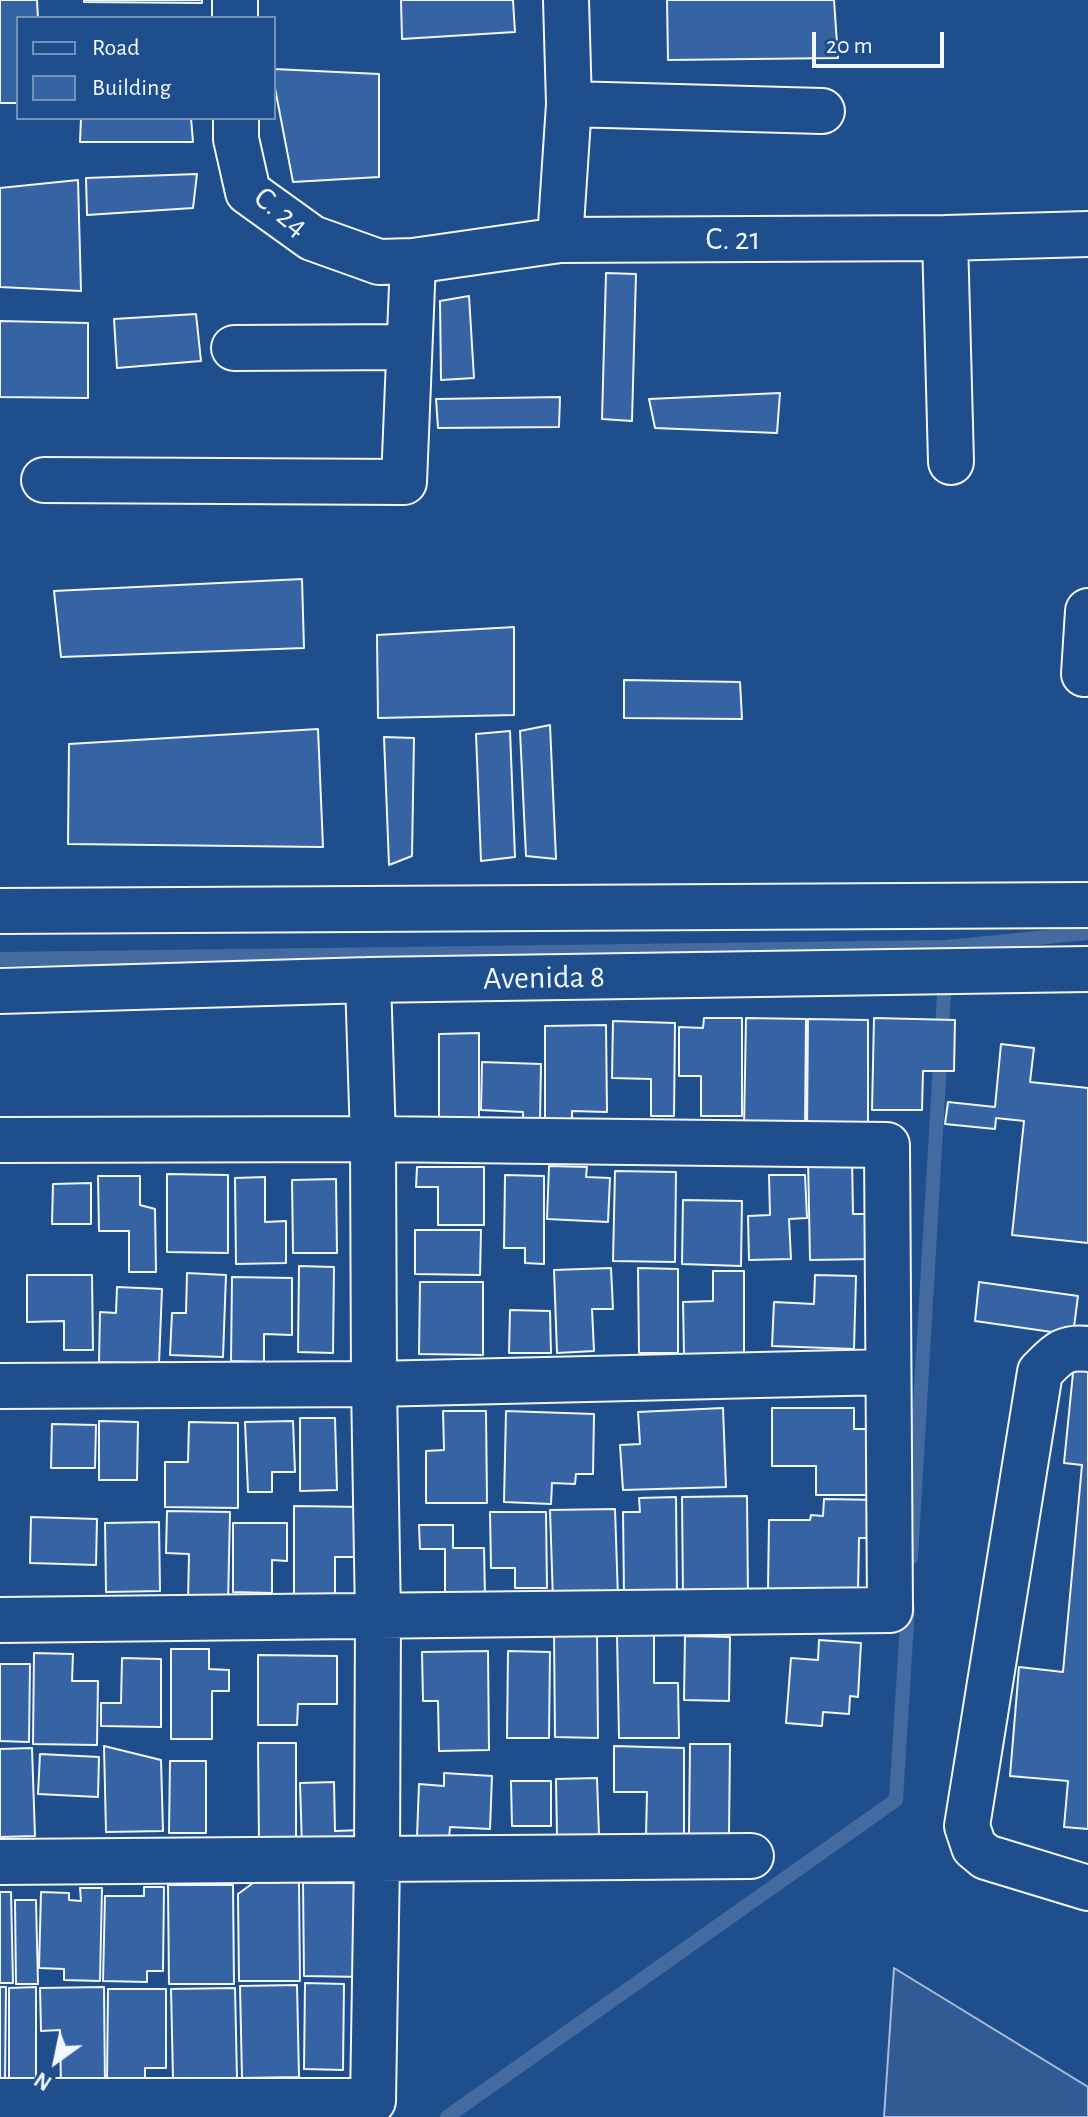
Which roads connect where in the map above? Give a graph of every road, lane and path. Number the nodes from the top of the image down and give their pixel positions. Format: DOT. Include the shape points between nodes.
graph roads {
  1 [pos="566,0"];
  2 [pos="569,104"];
  3 [pos="822,111"];
  4 [pos="236,120"];
  5 [pos="1088,234"];
  6 [pos="945,238"];
  7 [pos="560,240"];
  8 [pos="396,262"];
  9 [pos="408,347"];
  10 [pos="234,348"];
  11 [pos="951,462"];
  12 [pos="44,480"];
  13 [pos="1088,611"];
  14 [pos="1084,674"];
  15 [pos="1088,905"];
  16 [pos="0,911"];
  17 [pos="1088,969"];
  18 [pos="368,980"];
  19 [pos="0,991"];
  20 [pos="373,1139"];
  21 [pos="0,1140"];
  22 [pos="1088,1349"];
  23 [pos="888,1372"];
  24 [pos="374,1384"];
  25 [pos="0,1386"];
  26 [pos="378,1617"];
  27 [pos="0,1620"];
  28 [pos="751,1856"];
  29 [pos="377,1860"];
  30 [pos="0,1862"];
  31 [pos="1088,1888"];
  32 [pos="0,2101"];
  33 [pos="183,2109"];
  1 -- 2 [label="street"];
  2 -- 3 [label="street"];
  2 -- 7 [label="street"];
  4 -- 8 [label="street, C. 24" via="248,192 312,238"];
  5 -- 6 [label="street, C. 21"];
  6 -- 7 [label="street, C. 21"];
  6 -- 11 [label="street"];
  7 -- 8 [label="street, C. 21"];
  8 -- 9 [label="street"];
  9 -- 10 [label="street"];
  9 -- 12 [label="street" via="404,482"];
  13 -- 14 [label="street"];
  15 -- 16 [label="street"];
  17 -- 18 [label="street, Avenida 8"];
  18 -- 19 [label="street, Avenida 8"];
  18 -- 20 [label="street"];
  20 -- 21 [label="street"];
  20 -- 23 [label="street" via="887,1145"];
  20 -- 24 [label="street"];
  22 -- 31 [label="street" via="1073,1347 1040,1372 967,1826 974,1847 986,1857"];
  23 -- 24 [label="street"];
  23 -- 26 [label="street" via="890,1610"];
  24 -- 25 [label="street"];
  24 -- 26 [label="street"];
  26 -- 27 [label="street"];
  26 -- 29 [label="street"];
  28 -- 29 [label="street"];
  29 -- 30 [label="street"];
  29 -- 33 [label="street" via="373,2101"];
  32 -- 33 [label="street"];
}
